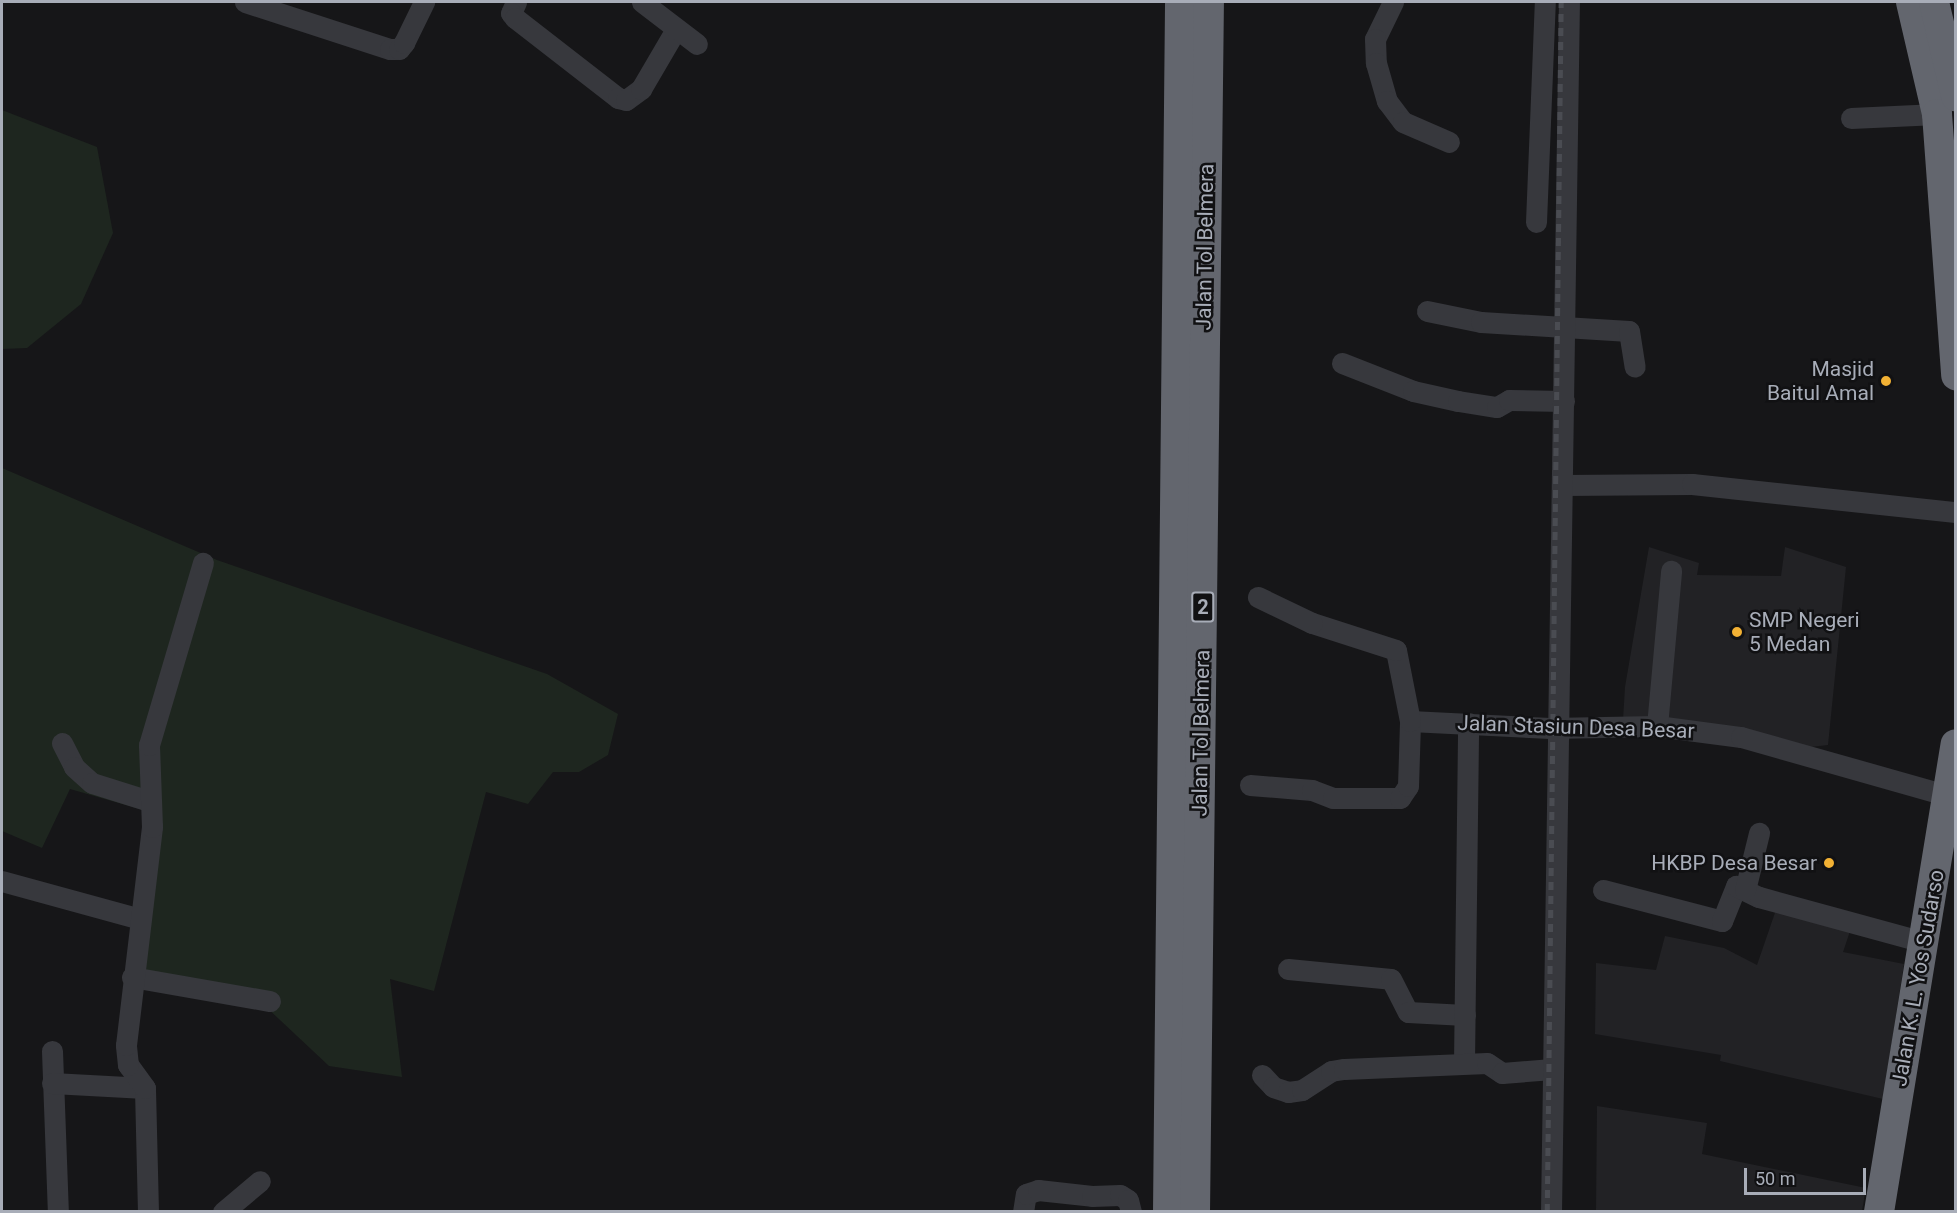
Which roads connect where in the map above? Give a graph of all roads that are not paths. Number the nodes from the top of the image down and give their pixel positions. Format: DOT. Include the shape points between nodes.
graph roads {
  1 [pos="245,2"];
  2 [pos="424,2"];
  3 [pos="516,2"];
  4 [pos="642,2"];
  5 [pos="1180,2"];
  6 [pos="1209,2"];
  7 [pos="1394,2"];
  8 [pos="1545,2"];
  9 [pos="1569,2"];
  10 [pos="1911,2"];
  11 [pos="1943,15"];
  12 [pos="676,29"];
  13 [pos="697,44"];
  14 [pos="1946,105"];
  15 [pos="1851,118"];
  16 [pos="1449,142"];
  17 [pos="1536,222"];
  18 [pos="1427,311"];
  19 [pos="1563,329"];
  20 [pos="1342,363"];
  21 [pos="1635,368"];
  22 [pos="1956,375"];
  23 [pos="1564,401"];
  24 [pos="1563,485"];
  25 [pos="1956,512"];
  26 [pos="203,563"];
  27 [pos="1671,572"];
  28 [pos="1258,597"];
  29 [pos="1410,721"];
  30 [pos="1468,723"];
  31 [pos="1657,726"];
  32 [pos="1560,728"];
  33 [pos="63,743"];
  34 [pos="1956,744"];
  35 [pos="1250,785"];
  36 [pos="1949,796"];
  37 [pos="148,801"];
  38 [pos="1759,832"];
  39 [pos="1956,878"];
  40 [pos="2,881"];
  41 [pos="1603,890"];
  42 [pos="1745,890"];
  43 [pos="140,919"];
  44 [pos="1924,942"];
  45 [pos="1288,969"];
  46 [pos="132,976"];
  47 [pos="270,1001"];
  48 [pos="1465,1015"];
  49 [pos="52,1051"];
  50 [pos="1464,1063"];
  51 [pos="1552,1069"];
  52 [pos="1262,1075"];
  53 [pos="52,1083"];
  54 [pos="145,1088"];
  55 [pos="260,1180"];
  56 [pos="58,1212"];
  57 [pos="148,1212"];
  58 [pos="223,1212"];
  59 [pos="1023,1212"];
  60 [pos="1131,1212"];
  61 [pos="1168,1212"];
  62 [pos="1195,1212"];
  63 [pos="1551,1212"];
  64 [pos="1879,1212"];
  65 [pos="1897,1212"];
  1 -- 2 [label="street" via="399,49"];
  3 -- 12 [label="street" via="511,13 515,18 618,98 626,100 641,89"];
  4 -- 12 [label="street"];
  5 -- 61 [label="highway, Jalan Tol Belmera / 2"];
  6 -- 62 [label="highway, Jalan Tol Belmera / 2"];
  7 -- 16 [label="street" via="1375,39 1376,63 1388,101 1403,122"];
  8 -- 17 [label="street"];
  9 -- 19 [label="street"];
  10 -- 14 [label="highway"];
  11 -- 14 [label="highway"];
  12 -- 13 [label="street"];
  14 -- 15 [label="street"];
  14 -- 22 [label="highway"];
  18 -- 19 [label="street" via="1481,322"];
  19 -- 21 [label="street" via="1629,331"];
  19 -- 23 [label="street"];
  20 -- 23 [label="street" via="1413,391 1458,401 1497,407 1509,400"];
  23 -- 24 [label="street"];
  24 -- 25 [label="street" via="1692,484"];
  24 -- 32 [label="street"];
  26 -- 37 [label="street" via="149,745"];
  27 -- 31 [label="street"];
  28 -- 29 [label="street" via="1312,623 1396,650"];
  29 -- 30 [label="street, Jalan Stasiun Desa Besar"];
  29 -- 35 [label="street" via="1408,786 1400,798 1330,798 1312,790"];
  30 -- 32 [label="street, Jalan Stasiun Desa Besar"];
  30 -- 48 [label="street"];
  31 -- 32 [label="street, Jalan Stasiun Desa Besar"];
  31 -- 36 [label="street, Jalan Stasiun Desa Besar" via="1741,737"];
  32 -- 51 [label="street"];
  33 -- 37 [label="street" via="74,767 92,783"];
  34 -- 36 [label="highway, Jalan K. L. Yos Sudarso"];
  36 -- 44 [label="highway, Jalan K. L. Yos Sudarso"];
  37 -- 43 [label="street" via="152,827"];
  38 -- 42 [label="street"];
  39 -- 65 [label="highway, Jalan K. L. Yos Sudarso"];
  40 -- 43 [label="street"];
  41 -- 42 [label="street" via="1722,921 1736,886"];
  42 -- 44 [label="street"];
  43 -- 46 [label="street"];
  44 -- 64 [label="highway, Jalan K. L. Yos Sudarso"];
  45 -- 48 [label="street" via="1391,979 1408,1012"];
  46 -- 47 [label="street"];
  46 -- 54 [label="street" via="128,1065"];
  48 -- 50 [label="street"];
  49 -- 53 [label="street"];
  50 -- 51 [label="street" via="1487,1063 1502,1073"];
  50 -- 52 [label="street" via="1331,1071 1302,1090 1288,1092 1273,1087"];
  51 -- 63 [label="street"];
  53 -- 54 [label="street"];
  53 -- 56 [label="street"];
  54 -- 57 [label="street"];
  55 -- 58 [label="street"];
  59 -- 60 [label="street" via="1026,1194 1038,1190 1120,1195 1128,1200"];
}
